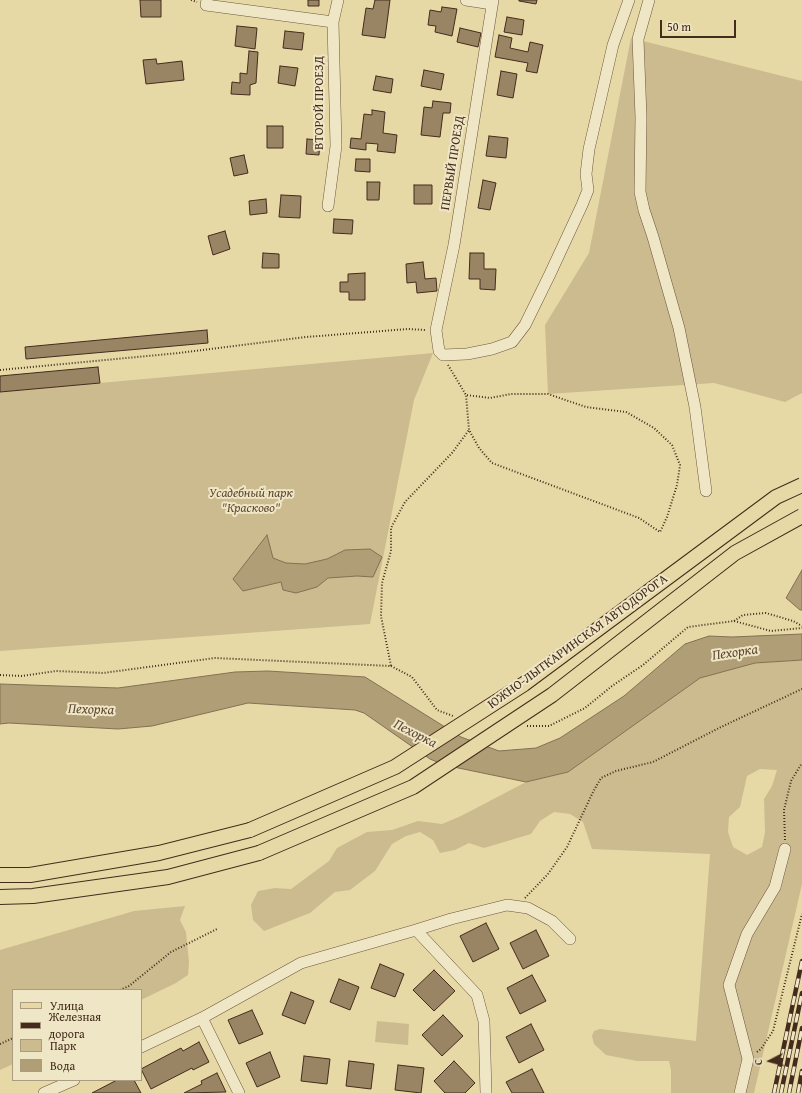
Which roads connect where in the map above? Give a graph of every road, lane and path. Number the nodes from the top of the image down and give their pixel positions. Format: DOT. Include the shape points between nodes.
graph roads {
  1 [pos="338,0"];
  2 [pos="466,0"];
  3 [pos="629,0"];
  4 [pos="649,0"];
  5 [pos="206,2"];
  6 [pos="493,2"];
  7 [pos="333,22"];
  8 [pos="328,206"];
  9 [pos="436,330"];
  10 [pos="443,355"];
  11 [pos="0,370"];
  12 [pos="466,395"];
  13 [pos="469,430"];
  14 [pos="802,485"];
  15 [pos="706,491"];
  16 [pos="802,516"];
  17 [pos="734,621"];
  18 [pos="802,626"];
  19 [pos="0,674"];
  20 [pos="802,689"];
  21 [pos="802,763"];
  22 [pos="785,849"];
  23 [pos="0,875"];
  24 [pos="0,897"];
  25 [pos="507,905"];
  26 [pos="802,914"];
  27 [pos="217,929"];
  28 [pos="416,930"];
  29 [pos="570,939"];
  30 [pos="122,989"];
  31 [pos="202,1018"];
  32 [pos="12,1038"];
  33 [pos="0,1044"];
  34 [pos="142,1048"];
  35 [pos="748,1059"];
  36 [pos="72,1081"];
  37 [pos="59,1090"];
  38 [pos="44,1093"];
  39 [pos="239,1093"];
  40 [pos="486,1093"];
  41 [pos="740,1093"];
  1 -- 7 [label="street, ВТОРОЙ ПРОЕЗД"];
  2 -- 6 [label="street"];
  3 -- 10 [label="street" via="613,45 589,149 586,174 588,190 525,325 512,342 467,354"];
  4 -- 15 [label="street" via="638,39 640,192 679,328 695,407"];
  5 -- 7 [label="street"];
  6 -- 9 [label="street, ПЕРВЫЙ ПРОЕЗД" via="454,245"];
  7 -- 8 [label="street, ВТОРОЙ ПРОЕЗД" via="336,146"];
  9 -- 10 [label="street, ПЕРВЫЙ ПРОЕЗД" via="439,352"];
  9 -- 11 [label="path" via="408,329 306,337 178,354"];
  10 -- 12 [label="path"];
  12 -- 13 [label="path"];
  12 -- 13 [label="path" via="490,398 511,394 548,394 586,407 626,412 654,428 672,445 680,465 677,485 660,532 639,518 492,463 479,448"];
  13 -- 19 [label="path" via="452,453 405,502 391,528 391,551 382,583 381,616 391,666 215,658 103,674 56,671 22,676"];
  14 -- 23 [label="main road, ЮЖНО-ЛЫТКАРИНСКАЯ АВТОДОРОГА, bridge" via="776,496 524,684 395,767 250,830 159,853 30,875"];
  16 -- 24 [label="main road, ЮЖНО-ЛЫТКАРИНСКАЯ АВТОДОРОГА, bridge" via="735,553 552,696 413,787 259,853 168,877 33,896"];
  17 -- 18 [label="path" via="743,615 766,613"];
  20 -- 25 [label="path" via="653,762 616,771 601,778 566,847 548,874 527,897"];
  21 -- 22 [label="path" via="791,782 784,810"];
  22 -- 35 [label="street" via="775,887 747,934 729,985"];
  25 -- 28 [label="street"];
  25 -- 29 [label="street" via="528,908 552,921"];
  26 -- 35 [label="path" via="773,1031 761,1049"];
  27 -- 30 [label="path" via="171,952"];
  28 -- 31 [label="street" via="302,963"];
  28 -- 40 [label="street" via="477,995 484,1021"];
  31 -- 34 [label="street"];
  31 -- 39 [label="street"];
  32 -- 33 [label="path"];
  35 -- 41 [label="street"];
  36 -- 37 [label="street"];
  37 -- 38 [label="street"];
}
